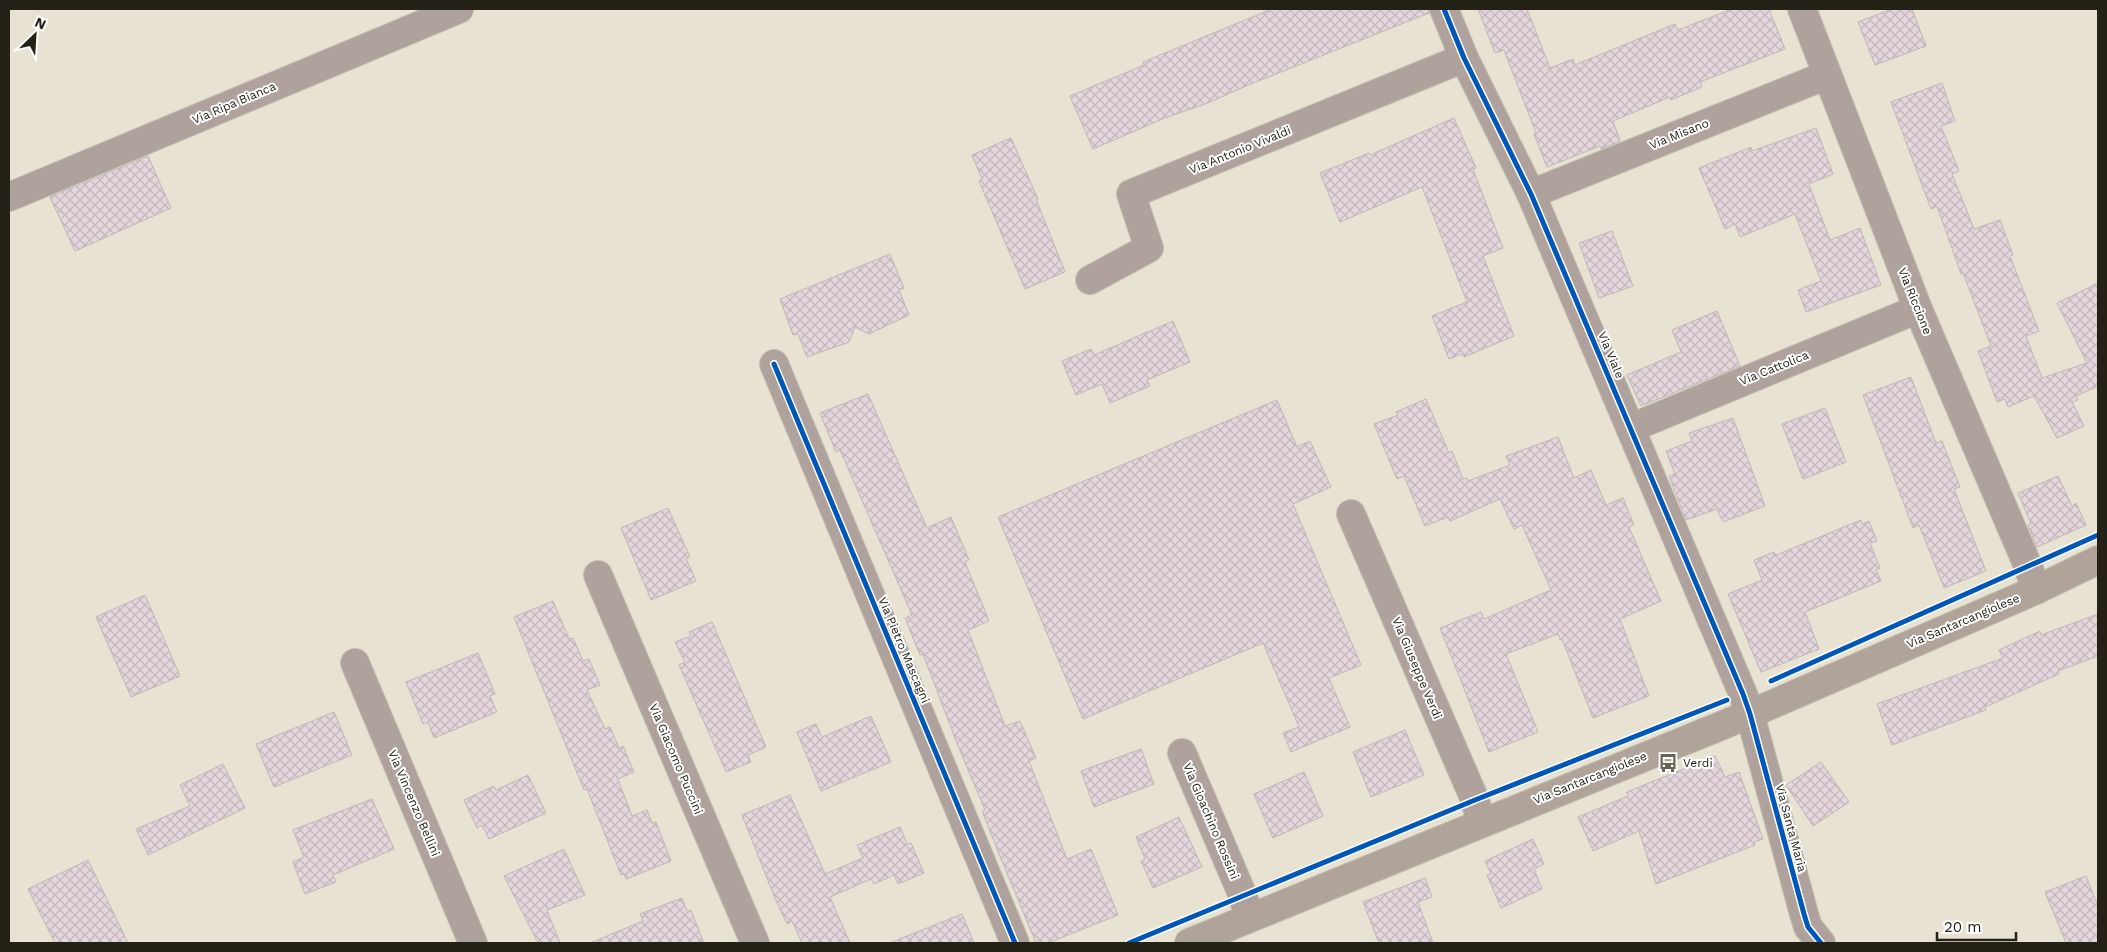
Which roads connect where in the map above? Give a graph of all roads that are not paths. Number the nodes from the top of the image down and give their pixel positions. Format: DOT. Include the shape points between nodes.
graph roads {
  1 [pos="459,9"];
  2 [pos="1444,9"];
  3 [pos="1802,9"];
  4 [pos="1464,58"];
  5 [pos="1827,75"];
  6 [pos="1531,194"];
  7 [pos="9,197"];
  8 [pos="1090,280"];
  9 [pos="1918,309"];
  10 [pos="774,364"];
  11 [pos="1631,428"];
  12 [pos="1351,514"];
  13 [pos="2098,560"];
  14 [pos="598,575"];
  15 [pos="2036,590"];
  16 [pos="355,663"];
  17 [pos="1750,714"];
  18 [pos="1182,753"];
  19 [pos="1481,822"];
  20 [pos="1249,918"];
  21 [pos="473,943"];
  22 [pos="755,943"];
  23 [pos="1015,943"];
  24 [pos="1189,943"];
  25 [pos="1821,943"];
  1 -- 7 [label="street, Via Ripa Bianca"];
  2 -- 4 [label="street, Via Viale"];
  3 -- 5 [label="street, Via Riccione"];
  4 -- 6 [label="street, Via Viale"];
  4 -- 8 [label="street, Via Antonio Vivaldi" via="1131,194 1149,248"];
  5 -- 6 [label="street, Via Misano"];
  5 -- 9 [label="street, Via Riccione"];
  6 -- 11 [label="street, Via Viale"];
  9 -- 11 [label="street, Via Cattolica"];
  9 -- 15 [label="street, Via Riccione"];
  10 -- 23 [label="street, Via Pietro Mascagni"];
  11 -- 17 [label="street, Via Viale"];
  12 -- 19 [label="street, Via Giuseppe Verdi" via="1475,800"];
  13 -- 15 [label="main road, Via Santarcangiolese"];
  14 -- 22 [label="street, Via Giacomo Puccini"];
  15 -- 17 [label="main road, Via Santarcangiolese"];
  16 -- 21 [label="street, Via Vincenzo Bellini"];
  17 -- 19 [label="main road, Via Santarcangiolese"];
  17 -- 25 [label="street, Via Santa Maria" via="1808,927"];
  18 -- 20 [label="street, Via Gioachino Rossini" via="1243,896"];
  19 -- 20 [label="main road, Via Santarcangiolese"];
  20 -- 24 [label="main road, Via Santarcangiolese"];
}
